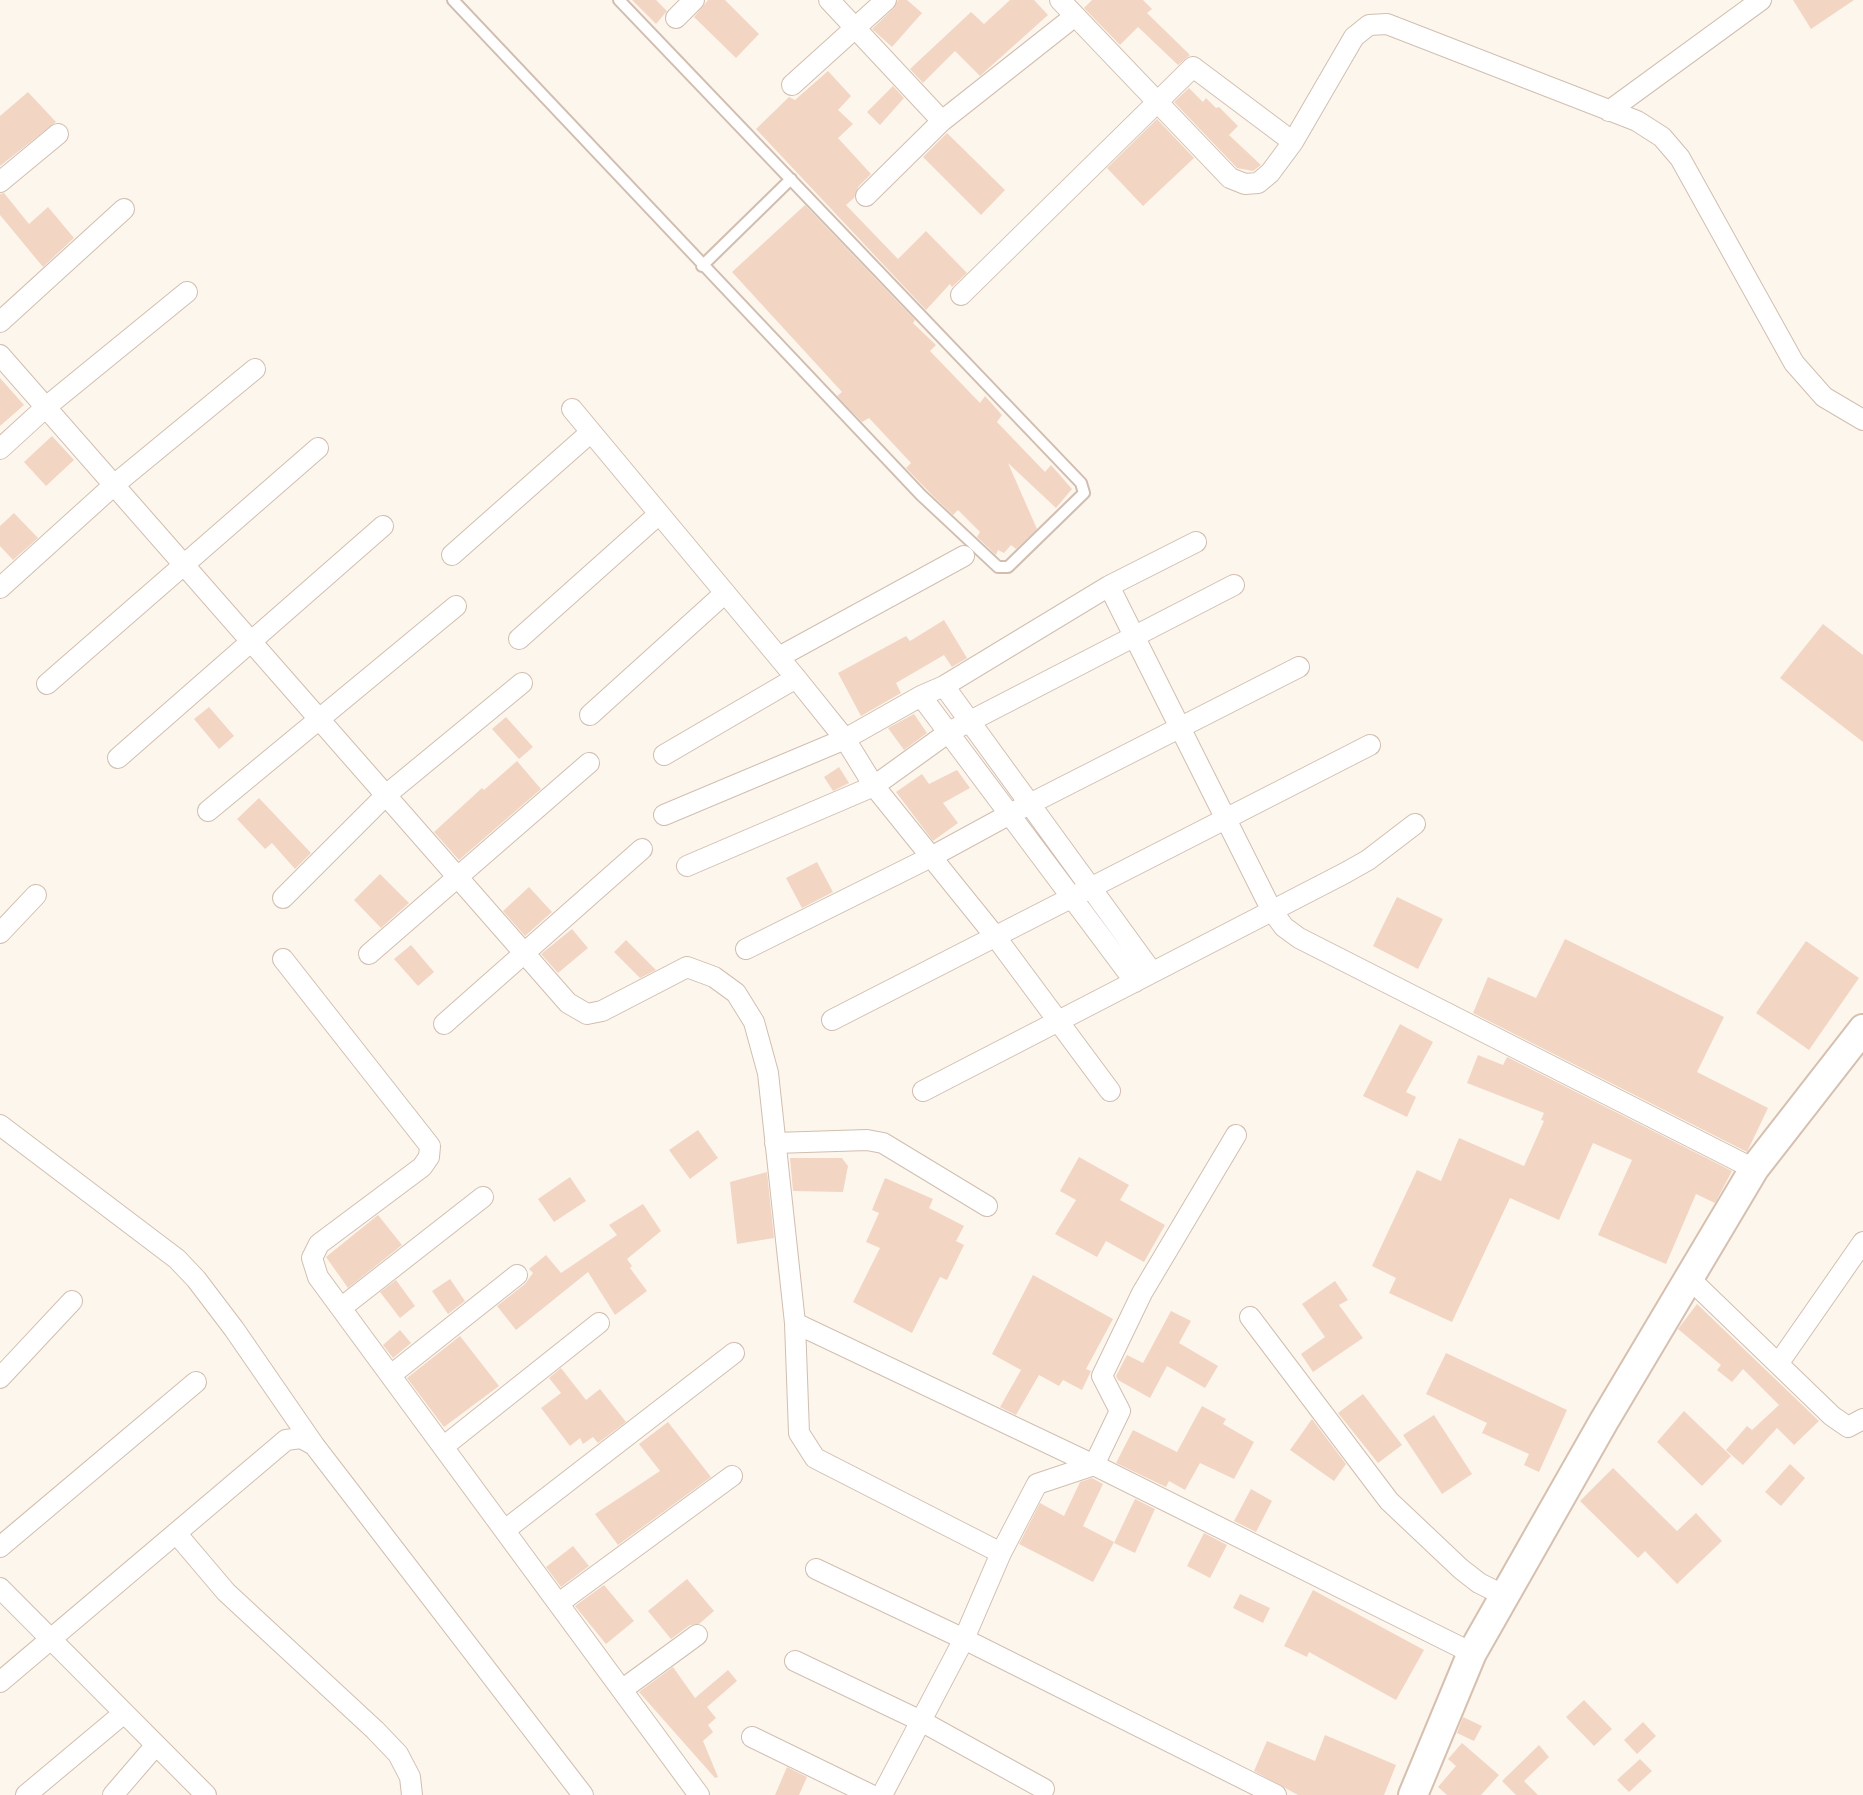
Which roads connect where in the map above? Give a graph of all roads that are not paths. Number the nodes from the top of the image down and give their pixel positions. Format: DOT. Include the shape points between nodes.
graph roads {
  1 [pos="453,0"];
  2 [pos="619,0"];
  3 [pos="694,0"];
  4 [pos="829,0"];
  5 [pos="886,0"];
  6 [pos="1060,0"];
  7 [pos="1761,0"];
  8 [pos="1075,16"];
  9 [pos="676,18"];
  10 [pos="854,28"];
  11 [pos="792,85"];
  12 [pos="1155,102"];
  13 [pos="1610,111"];
  14 [pos="942,122"];
  15 [pos="57,134"];
  16 [pos="1293,142"];
  17 [pos="790,179"];
  18 [pos="0,182"];
  19 [pos="866,196"];
  20 [pos="124,209"];
  21 [pos="702,266"];
  22 [pos="187,292"];
  23 [pos="961,295"];
  24 [pos="0,322"];
  25 [pos="0,356"];
  26 [pos="255,369"];
  27 [pos="46,407"];
  28 [pos="572,409"];
  29 [pos="1863,420"];
  30 [pos="591,432"];
  31 [pos="318,448"];
  32 [pos="0,449"];
  33 [pos="114,485"];
  34 [pos="659,514"];
  35 [pos="383,526"];
  36 [pos="1196,542"];
  37 [pos="452,555"];
  38 [pos="964,556"];
  39 [pos="183,563"];
  40 [pos="1234,585"];
  41 [pos="1109,586"];
  42 [pos="0,588"];
  43 [pos="725,593"];
  44 [pos="456,606"];
  45 [pos="1135,636"];
  46 [pos="519,639"];
  47 [pos="250,640"];
  48 [pos="779,657"];
  49 [pos="1299,667"];
  50 [pos="796,678"];
  51 [pos="522,683"];
  52 [pos="47,684"];
  53 [pos="944,686"];
  54 [pos="921,696"];
  55 [pos="590,715"];
  56 [pos="319,719"];
  57 [pos="969,722"];
  58 [pos="1180,728"];
  59 [pos="949,732"];
  60 [pos="844,739"];
  61 [pos="1370,745"];
  62 [pos="664,755"];
  63 [pos="118,758"];
  64 [pos="589,763"];
  65 [pos="874,786"];
  66 [pos="386,795"];
  67 [pos="1029,805"];
  68 [pos="208,811"];
  69 [pos="1010,814"];
  70 [pos="664,815"];
  71 [pos="1226,818"];
  72 [pos="1415,824"];
  73 [pos="642,849"];
  74 [pos="932,857"];
  75 [pos="687,866"];
  76 [pos="457,877"];
  77 [pos="1090,888"];
  78 [pos="36,895"];
  79 [pos="1072,897"];
  80 [pos="283,898"];
  81 [pos="1272,911"];
  82 [pos="0,933"];
  83 [pos="995,936"];
  84 [pos="746,949"];
  85 [pos="524,953"];
  86 [pos="369,954"];
  87 [pos="283,959"];
  88 [pos="1143,977"];
  89 [pos="831,1020"];
  90 [pos="1058,1021"];
  91 [pos="444,1024"];
  92 [pos="1863,1029"];
  93 [pos="1110,1090"];
  94 [pos="922,1091"];
  95 [pos="0,1125"];
  96 [pos="1236,1135"];
  97 [pos="775,1143"];
  98 [pos="1754,1169"];
  99 [pos="483,1197"];
  100 [pos="987,1206"];
  101 [pos="1863,1242"];
  102 [pos="517,1275"];
  103 [pos="1689,1278"];
  104 [pos="72,1300"];
  105 [pos="341,1308"];
  106 [pos="1250,1317"];
  107 [pos="599,1323"];
  108 [pos="795,1323"];
  109 [pos="734,1353"];
  110 [pos="1779,1364"];
  111 [pos="391,1375"];
  112 [pos="0,1378"];
  113 [pos="196,1382"];
  114 [pos="1863,1419"];
  115 [pos="314,1445"];
  116 [pos="443,1447"];
  117 [pos="1094,1465"];
  118 [pos="732,1476"];
  119 [pos="505,1530"];
  120 [pos="176,1533"];
  121 [pos="0,1546"];
  122 [pos="1001,1552"];
  123 [pos="816,1569"];
  124 [pos="0,1588"];
  125 [pos="1505,1596"];
  126 [pos="559,1604"];
  127 [pos="698,1635"];
  128 [pos="964,1639"];
  129 [pos="51,1640"];
  130 [pos="1472,1653"];
  131 [pos="795,1661"];
  132 [pos="0,1682"];
  133 [pos="623,1689"];
  134 [pos="124,1713"];
  135 [pos="921,1721"];
  136 [pos="752,1737"];
  137 [pos="156,1746"];
  138 [pos="1044,1789"];
  139 [pos="1254,1791"];
  140 [pos="26,1795"];
  141 [pos="113,1795"];
  142 [pos="206,1795"];
  143 [pos="412,1795"];
  144 [pos="583,1795"];
  145 [pos="699,1795"];
  146 [pos="871,1795"];
  147 [pos="882,1795"];
  148 [pos="1276,1795"];
  149 [pos="1413,1795"];
  1 -- 21 [label="lane"];
  2 -- 17 [label="lane"];
  3 -- 9 [label="street"];
  4 -- 10 [label="street"];
  5 -- 10 [label="street"];
  6 -- 8 [label="street"];
  7 -- 13 [label="street"];
  8 -- 12 [label="street"];
  8 -- 14 [label="street"];
  10 -- 11 [label="street"];
  10 -- 14 [label="street"];
  12 -- 16 [label="street" via="1193,67"];
  12 -- 16 [label="street" via="1230,178 1245,184 1258,183 1270,173"];
  12 -- 23 [label="street"];
  13 -- 16 [label="street" via="1387,24 1369,25 1354,37"];
  13 -- 29 [label="street" via="1637,121 1662,137 1680,158 1794,363 1824,397"];
  14 -- 19 [label="street"];
  15 -- 18 [label="street"];
  17 -- 21 [label="lane"];
  17 -- 21 [label="lane" via="1081,483 1084,493 1008,567 998,567 921,495"];
  20 -- 24 [label="street"];
  22 -- 27 [label="street"];
  25 -- 27 [label="street"];
  26 -- 33 [label="street"];
  27 -- 32 [label="street"];
  27 -- 33 [label="street"];
  28 -- 30 [label="street"];
  30 -- 34 [label="street"];
  30 -- 37 [label="street"];
  31 -- 39 [label="street"];
  33 -- 39 [label="street"];
  33 -- 42 [label="street"];
  34 -- 43 [label="street"];
  34 -- 46 [label="street"];
  35 -- 47 [label="street"];
  36 -- 41 [label="street"];
  38 -- 48 [label="street"];
  39 -- 47 [label="street"];
  39 -- 52 [label="street"];
  40 -- 45 [label="street"];
  41 -- 45 [label="street"];
  41 -- 53 [label="street"];
  43 -- 48 [label="street"];
  43 -- 55 [label="street"];
  44 -- 56 [label="street"];
  45 -- 57 [label="street"];
  45 -- 58 [label="street"];
  47 -- 56 [label="street"];
  47 -- 63 [label="street"];
  48 -- 50 [label="street"];
  49 -- 58 [label="street"];
  50 -- 60 [label="street"];
  50 -- 62 [label="street"];
  51 -- 66 [label="street"];
  53 -- 54 [label="street"];
  53 -- 57 [label="street"];
  54 -- 59 [label="street"];
  54 -- 60 [label="street"];
  56 -- 66 [label="street"];
  56 -- 68 [label="street"];
  57 -- 59 [label="street"];
  57 -- 67 [label="street"];
  58 -- 67 [label="street"];
  58 -- 71 [label="street"];
  59 -- 65 [label="street"];
  59 -- 69 [label="street"];
  60 -- 65 [label="street"];
  60 -- 70 [label="street"];
  61 -- 71 [label="street"];
  64 -- 76 [label="street"];
  65 -- 74 [label="street"];
  65 -- 75 [label="street"];
  66 -- 76 [label="street"];
  66 -- 80 [label="street"];
  67 -- 69 [label="street"];
  67 -- 77 [label="street"];
  69 -- 74 [label="street"];
  69 -- 79 [label="street"];
  71 -- 77 [label="street"];
  71 -- 81 [label="street"];
  72 -- 81 [label="street" via="1368,860"];
  73 -- 85 [label="street"];
  74 -- 83 [label="street"];
  74 -- 84 [label="street"];
  76 -- 85 [label="street"];
  76 -- 86 [label="street"];
  77 -- 79 [label="street"];
  77 -- 88 [label="street"];
  78 -- 82 [label="street"];
  79 -- 83 [label="street"];
  79 -- 88 [label="street"];
  81 -- 88 [label="street"];
  81 -- 98 [label="street" via="1299,938"];
  83 -- 89 [label="street"];
  83 -- 90 [label="street"];
  85 -- 91 [label="street"];
  85 -- 97 [label="street" via="568,1003 587,1014 602,1011 687,967 714,976 736,993 754,1022 768,1073"];
  87 -- 105 [label="street" via="430,1146 422,1167 319,1244 312,1258 318,1277"];
  88 -- 90 [label="street"];
  90 -- 93 [label="street"];
  90 -- 94 [label="street"];
  92 -- 98 [label="street"];
  95 -- 115 [label="street" via="184,1266 234,1329"];
  96 -- 117 [label="street" via="1142,1293 1102,1376 1120,1411"];
  97 -- 100 [label="street" via="883,1143"];
  97 -- 108 [label="street"];
  98 -- 103 [label="street"];
  99 -- 105 [label="street"];
  101 -- 110 [label="street"];
  102 -- 111 [label="street"];
  103 -- 110 [label="street"];
  103 -- 125 [label="street"];
  104 -- 112 [label="street"];
  105 -- 111 [label="street"];
  106 -- 125 [label="street" via="1389,1501 1461,1569"];
  107 -- 116 [label="street"];
  108 -- 117 [label="street"];
  108 -- 122 [label="street" via="799,1433 815,1458"];
  109 -- 119 [label="street"];
  110 -- 114 [label="street" via="1848,1427"];
  111 -- 116 [label="street"];
  113 -- 121 [label="street"];
  115 -- 120 [label="street" via="301,1438 286,1440"];
  115 -- 144 [label="street"];
  116 -- 119 [label="street"];
  117 -- 122 [label="street" via="1037,1484"];
  117 -- 130 [label="street"];
  118 -- 126 [label="street"];
  119 -- 126 [label="street"];
  120 -- 129 [label="street"];
  120 -- 143 [label="street" via="226,1592 398,1755 410,1777"];
  122 -- 128 [label="street"];
  123 -- 128 [label="street"];
  124 -- 129 [label="street"];
  125 -- 130 [label="street"];
  126 -- 133 [label="street"];
  127 -- 133 [label="street"];
  128 -- 135 [label="street"];
  128 -- 139 [label="street"];
  129 -- 132 [label="street"];
  129 -- 134 [label="street"];
  130 -- 149 [label="street"];
  131 -- 135 [label="street"];
  133 -- 145 [label="street"];
  134 -- 137 [label="street"];
  134 -- 140 [label="street"];
  135 -- 138 [label="street"];
  135 -- 147 [label="street"];
  136 -- 146 [label="street"];
  137 -- 141 [label="street"];
  137 -- 142 [label="street"];
  139 -- 148 [label="street"];
}
